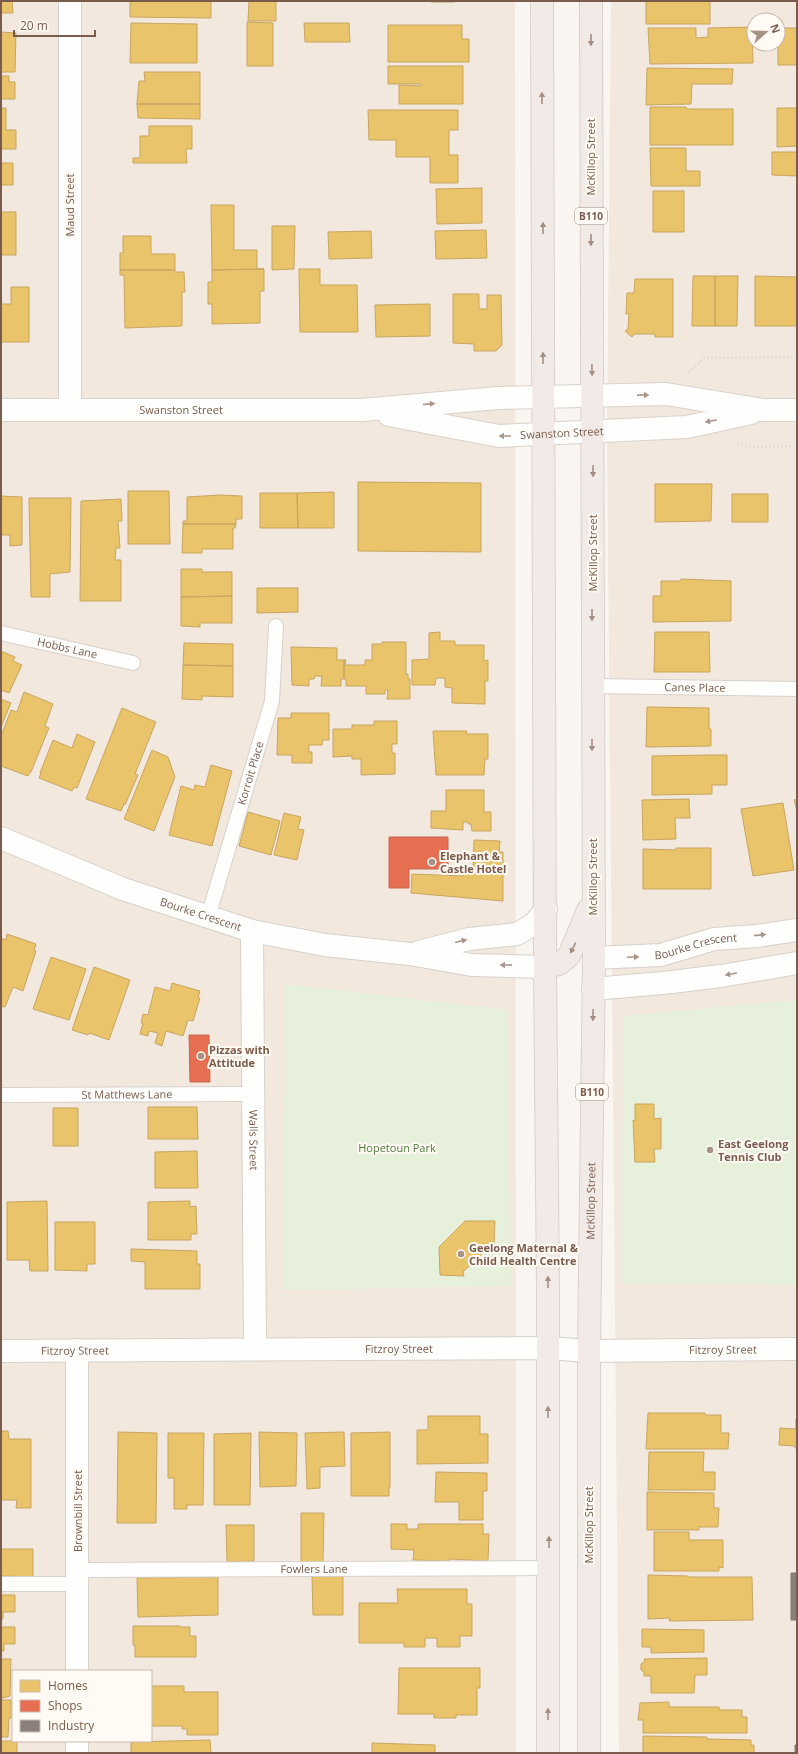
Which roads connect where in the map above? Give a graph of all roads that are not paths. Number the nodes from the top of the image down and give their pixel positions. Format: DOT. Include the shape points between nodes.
graph roads {
  1 [pos="70,1"];
  2 [pos="542,1"];
  3 [pos="591,1"];
  4 [pos="592,396"];
  5 [pos="543,397"];
  6 [pos="1,410"];
  7 [pos="70,410"];
  8 [pos="362,410"];
  9 [pos="763,410"];
  10 [pos="797,410"];
  11 [pos="592,432"];
  12 [pos="544,434"];
  13 [pos="276,626"];
  14 [pos="1,633"];
  15 [pos="133,664"];
  16 [pos="592,686"];
  17 [pos="797,689"];
  18 [pos="1,838"];
  19 [pos="592,899"];
  20 [pos="546,909"];
  21 [pos="208,917"];
  22 [pos="797,930"];
  23 [pos="252,931"];
  24 [pos="410,954"];
  25 [pos="594,958"];
  26 [pos="797,963"];
  27 [pos="545,967"];
  28 [pos="594,989"];
  29 [pos="252,1094"];
  30 [pos="1,1095"];
  31 [pos="548,1348"];
  32 [pos="255,1349"];
  33 [pos="797,1349"];
  34 [pos="77,1350"];
  35 [pos="1,1351"];
  36 [pos="589,1351"];
  37 [pos="549,1568"];
  38 [pos="78,1577"];
  39 [pos="1,1584"];
  40 [pos="78,1670"];
  41 [pos="78,1742"];
  42 [pos="78,1753"];
  43 [pos="548,1753"];
  44 [pos="589,1753"];
  1 -- 7 [label="street, Maud Street"];
  5 -- 2 [label="highway, one-way"];
  3 -- 4 [label="highway, McKillop Street / B110, one-way"];
  4 -- 5 [label="street, Swanston Street"];
  4 -- 9 [label="street, Swanston Street, one-way" via="666,394"];
  4 -- 11 [label="highway, McKillop Street / B110"];
  8 -- 5 [label="street, Swanston Street, one-way" via="498,398"];
  5 -- 12 [label="highway"];
  6 -- 7 [label="street, Swanston Street"];
  7 -- 8 [label="street, Swanston Street"];
  12 -- 8 [label="street, Swanston Street, one-way" via="500,436"];
  9 -- 10 [label="street, Swanston Street"];
  9 -- 11 [label="street, Swanston Street, one-way" via="687,427"];
  11 -- 12 [label="street, Swanston Street"];
  11 -- 16 [label="highway, McKillop Street / B110, one-way"];
  12 -- 20 [label="highway"];
  13 -- 21 [label="lane, Korroit Place" via="272,701"];
  14 -- 15 [label="lane, Hobbs Lane"];
  16 -- 17 [label="lane, Canes Place"];
  16 -- 19 [label="highway, McKillop Street / B110, one-way"];
  18 -- 21 [label="street, Bourke Crescent" via="124,889"];
  19 -- 25 [label="highway, McKillop Street / B110"];
  19 -- 27 [label="highway, one-way" via="569,956 560,964"];
  24 -- 20 [label="street, Bourke Crescent, one-way" via="469,939 518,934 534,924"];
  20 -- 27 [label="highway"];
  21 -- 23 [label="street, Bourke Crescent"];
  25 -- 22 [label="street, Bourke Crescent, one-way" via="661,955 714,939"];
  23 -- 24 [label="street, Bourke Crescent" via="325,945"];
  23 -- 29 [label="street, Walls Street"];
  27 -- 24 [label="street, Bourke Crescent, one-way" via="472,965"];
  25 -- 28 [label="highway, McKillop Street / B110"];
  26 -- 28 [label="street, one-way" via="663,984"];
  31 -- 27 [label="highway, one-way"];
  28 -- 36 [label="highway, McKillop Street / B110, one-way"];
  29 -- 30 [label="lane, St Matthews Lane"];
  29 -- 32 [label="street, Walls Street"];
  31 -- 32 [label="street, Fitzroy Street"];
  31 -- 36 [label="street, Fitzroy Street"];
  37 -- 31 [label="highway, one-way"];
  32 -- 34 [label="street, Fitzroy Street"];
  33 -- 36 [label="street, Fitzroy Street"];
  34 -- 35 [label="street, Fitzroy Street"];
  34 -- 38 [label="street, Brownbill Street"];
  36 -- 44 [label="highway, McKillop Street / B110"];
  37 -- 38 [label="lane, Fowlers Lane"];
  43 -- 37 [label="highway, one-way"];
  38 -- 39 [label="lane, Fowlers Lane"];
  38 -- 40 [label="street, Brownbill Street"];
  41 -- 42 [label="street"];
}
